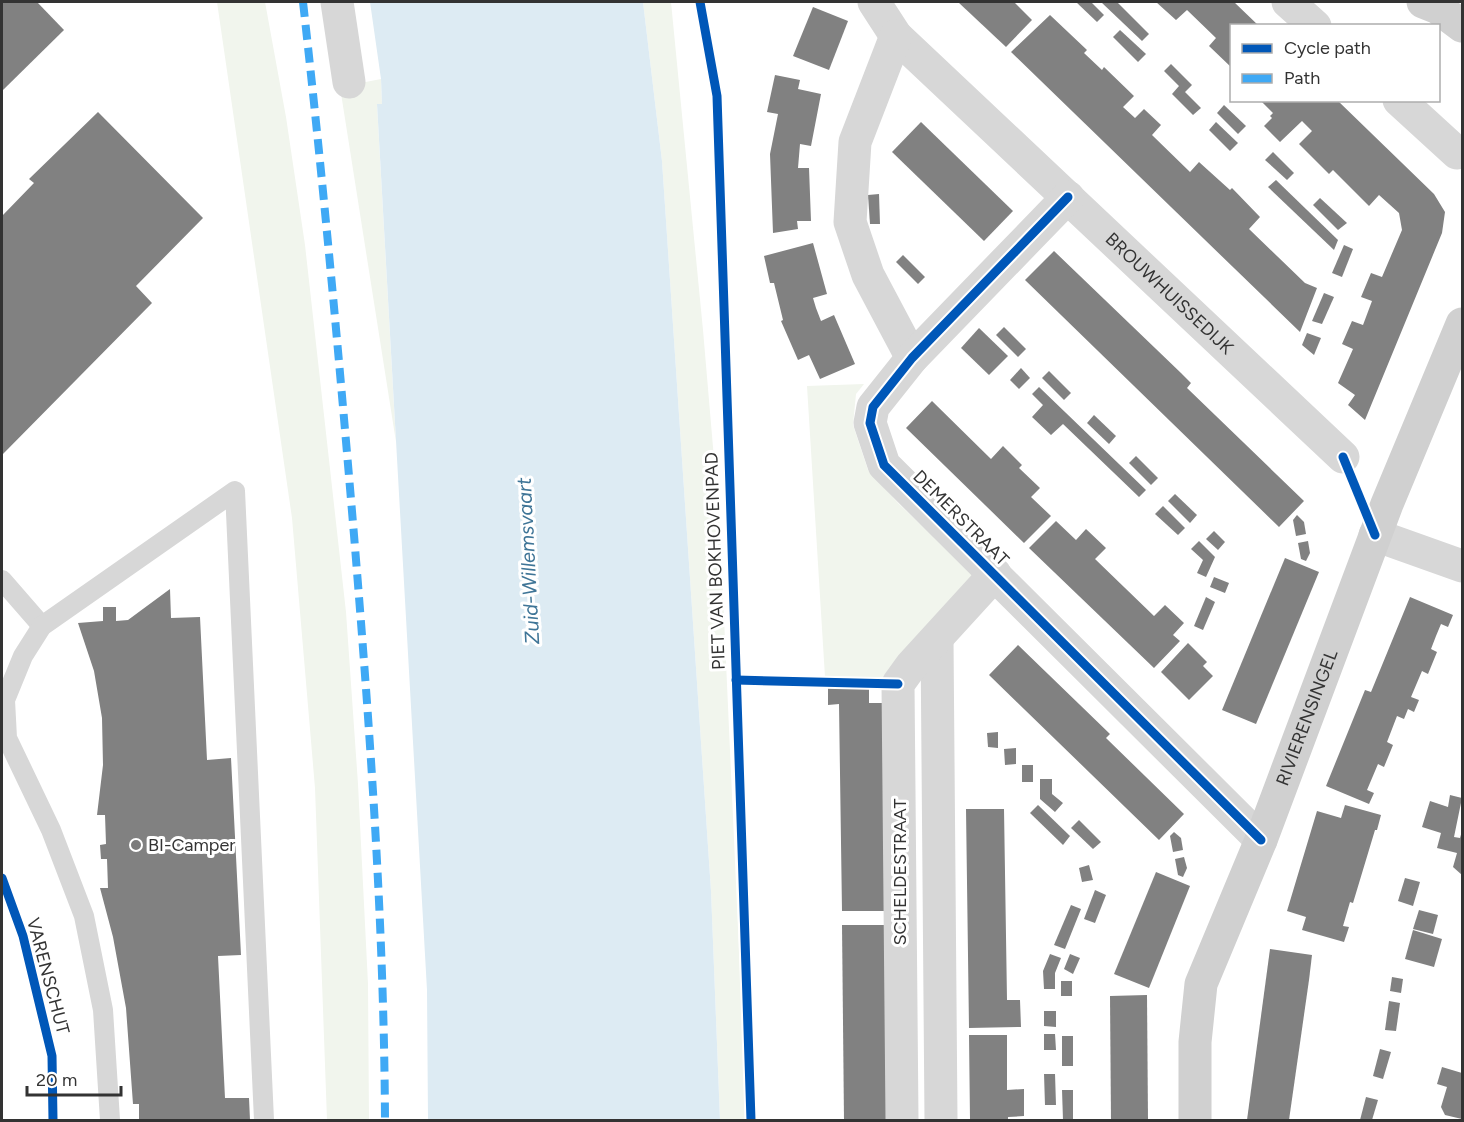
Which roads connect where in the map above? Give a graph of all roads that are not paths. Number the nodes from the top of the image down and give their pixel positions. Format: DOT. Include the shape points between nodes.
graph roads {
  1 [pos="337,2"];
  2 [pos="874,2"];
  3 [pos="1288,2"];
  4 [pos="1423,2"];
  5 [pos="1313,24"];
  6 [pos="1462,26"];
  7 [pos="896,36"];
  8 [pos="349,82"];
  9 [pos="1401,102"];
  10 [pos="1457,153"];
  11 [pos="1068,197"];
  12 [pos="1462,324"];
  13 [pos="912,358"];
  14 [pos="1343,457"];
  15 [pos="1376,535"];
  16 [pos="1462,566"];
  17 [pos="995,574"];
  18 [pos="2,580"];
  19 [pos="42,626"];
  20 [pos="937,639"];
  21 [pos="1261,840"];
  22 [pos="110,1120"];
  23 [pos="264,1120"];
  24 [pos="902,1120"];
  25 [pos="941,1120"];
  26 [pos="1195,1120"];
  1 -- 8 [label="street"];
  2 -- 7 [label="street, BROUWHUISSEDIJK"];
  3 -- 5 [label="street"];
  4 -- 6 [label="street"];
  7 -- 11 [label="street, BROUWHUISSEDIJK"];
  7 -- 13 [label="street" via="855,142 850,222 867,274"];
  9 -- 10 [label="street"];
  11 -- 13 [label="street, DEMERSTRAAT"];
  11 -- 14 [label="street, BROUWHUISSEDIJK"];
  12 -- 15 [label="street, RIVIERENSINGEL"];
  13 -- 17 [label="street, DEMERSTRAAT" via="873,407 870,423 884,465"];
  15 -- 16 [label="street"];
  15 -- 21 [label="street, RIVIERENSINGEL"];
  17 -- 20 [label="street, SCHELDESTRAAT"];
  17 -- 21 [label="street, DEMERSTRAAT"];
  18 -- 19 [label="lane"];
  19 -- 22 [label="lane" via="23,656 5,700 7,738 51,830 84,916 104,1010"];
  19 -- 23 [label="lane" via="235,490"];
  20 -- 24 [label="street, SCHELDESTRAAT" via="898,684"];
  20 -- 25 [label="street"];
  21 -- 26 [label="street, RIVIERENSINGEL" via="1201,984 1195,1042"];
}
